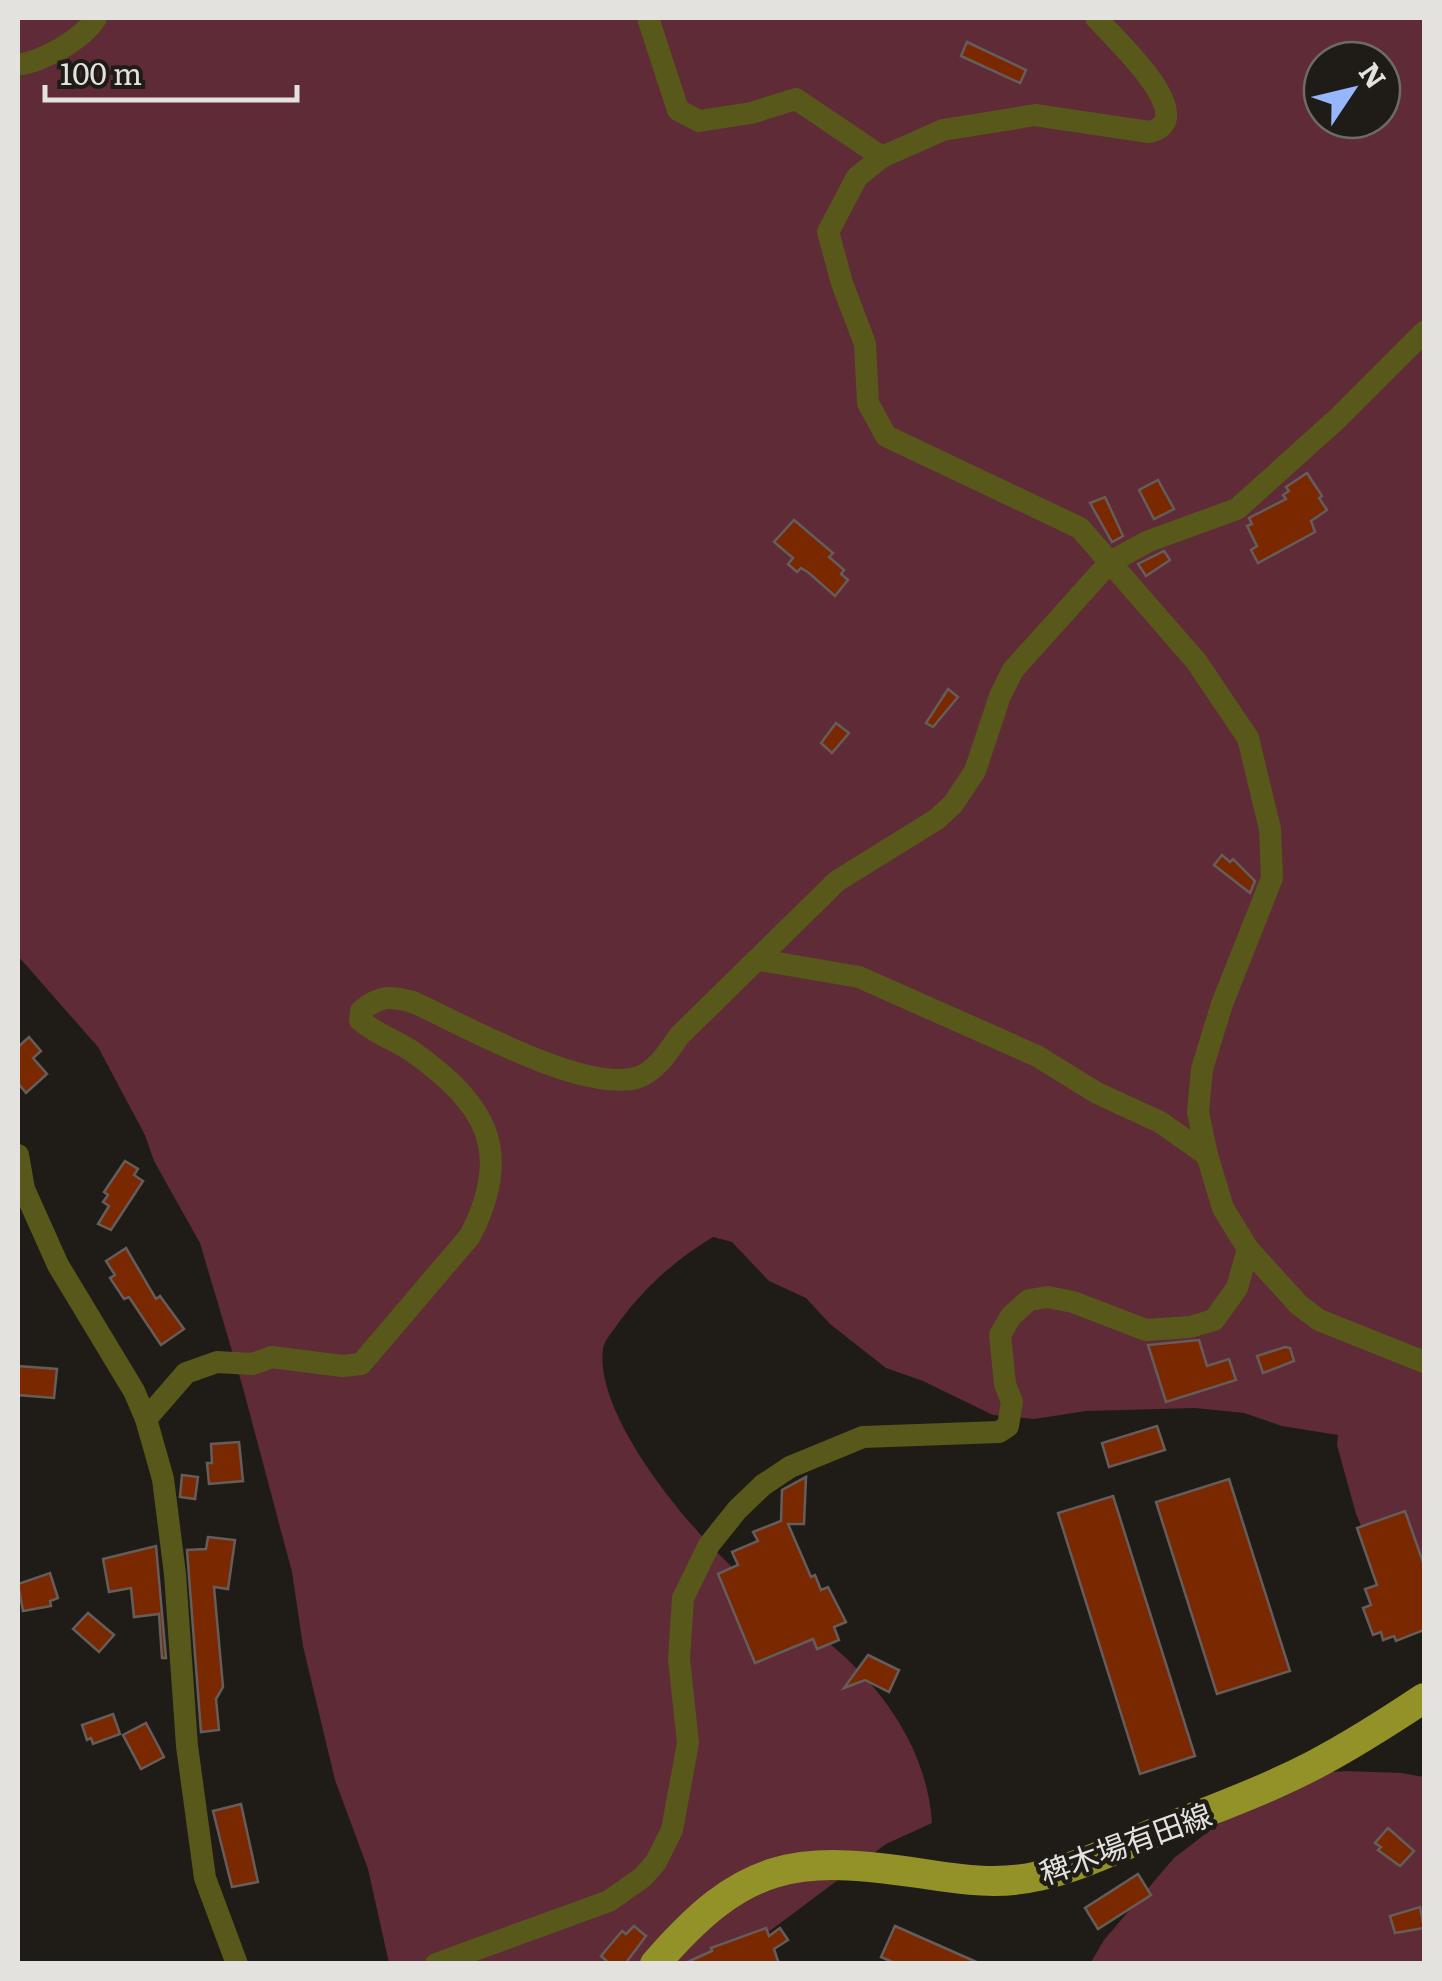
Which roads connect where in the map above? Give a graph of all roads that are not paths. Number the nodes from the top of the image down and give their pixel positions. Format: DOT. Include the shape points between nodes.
graph roads {
  1 [pos="62,18"];
  2 [pos="96,18"];
  3 [pos="648,18"];
  4 [pos="1096,18"];
  5 [pos="72,40"];
  6 [pos="18,65"];
  7 [pos="882,156"];
  8 [pos="1424,332"];
  9 [pos="1110,562"];
  10 [pos="760,960"];
  11 [pos="18,1154"];
  12 [pos="1207,1154"];
  13 [pos="1248,1249"];
  14 [pos="1424,1362"];
  15 [pos="146,1419"];
  16 [pos="1424,1698"];
  17 [pos="237,1964"];
  18 [pos="436,1964"];
  19 [pos="655,1964"];
  1 -- 5 [label="street"];
  2 -- 5 [label="street"];
  3 -- 7 [label="street" via="678,110 700,121 796,100"];
  4 -- 7 [label="street" via="1165,101 1158,130 1035,115 943,130"];
  5 -- 6 [label="street"];
  7 -- 9 [label="street" via="857,177 828,232 864,344 868,403 877,420 886,436 1080,528"];
  8 -- 9 [label="street" via="1236,509"];
  9 -- 10 [label="street" via="1012,670 976,771 953,804 837,881"];
  9 -- 12 [label="street" via="1196,661 1248,738 1270,830 1272,878 1202,1069 1198,1112"];
  10 -- 12 [label="street" via="859,977 1037,1056"];
  10 -- 15 [label="street" via="639,1078 572,1072 413,1002 375,999 360,1020 451,1080 492,1144 482,1212 470,1236 361,1364 217,1362 186,1373"];
  11 -- 15 [label="street" via="24,1190 58,1264"];
  12 -- 13 [label="street" via="1223,1208"];
  13 -- 14 [label="street" via="1318,1320"];
  13 -- 18 [label="street" via="1238,1288 1214,1320 1190,1328 1146,1330 1072,1302 1029,1300 1000,1335 1012,1402 1008,1426 999,1432 864,1436 763,1485 709,1545 683,1598 679,1659 688,1743 672,1830 656,1862 609,1901"];
  15 -- 17 [label="street" via="162,1480 205,1878"];
  16 -- 19 [label="main road, 稗木場有田線" via="1260,1790 1035,1877 963,1880 846,1864 784,1869 692,1920"];
}
